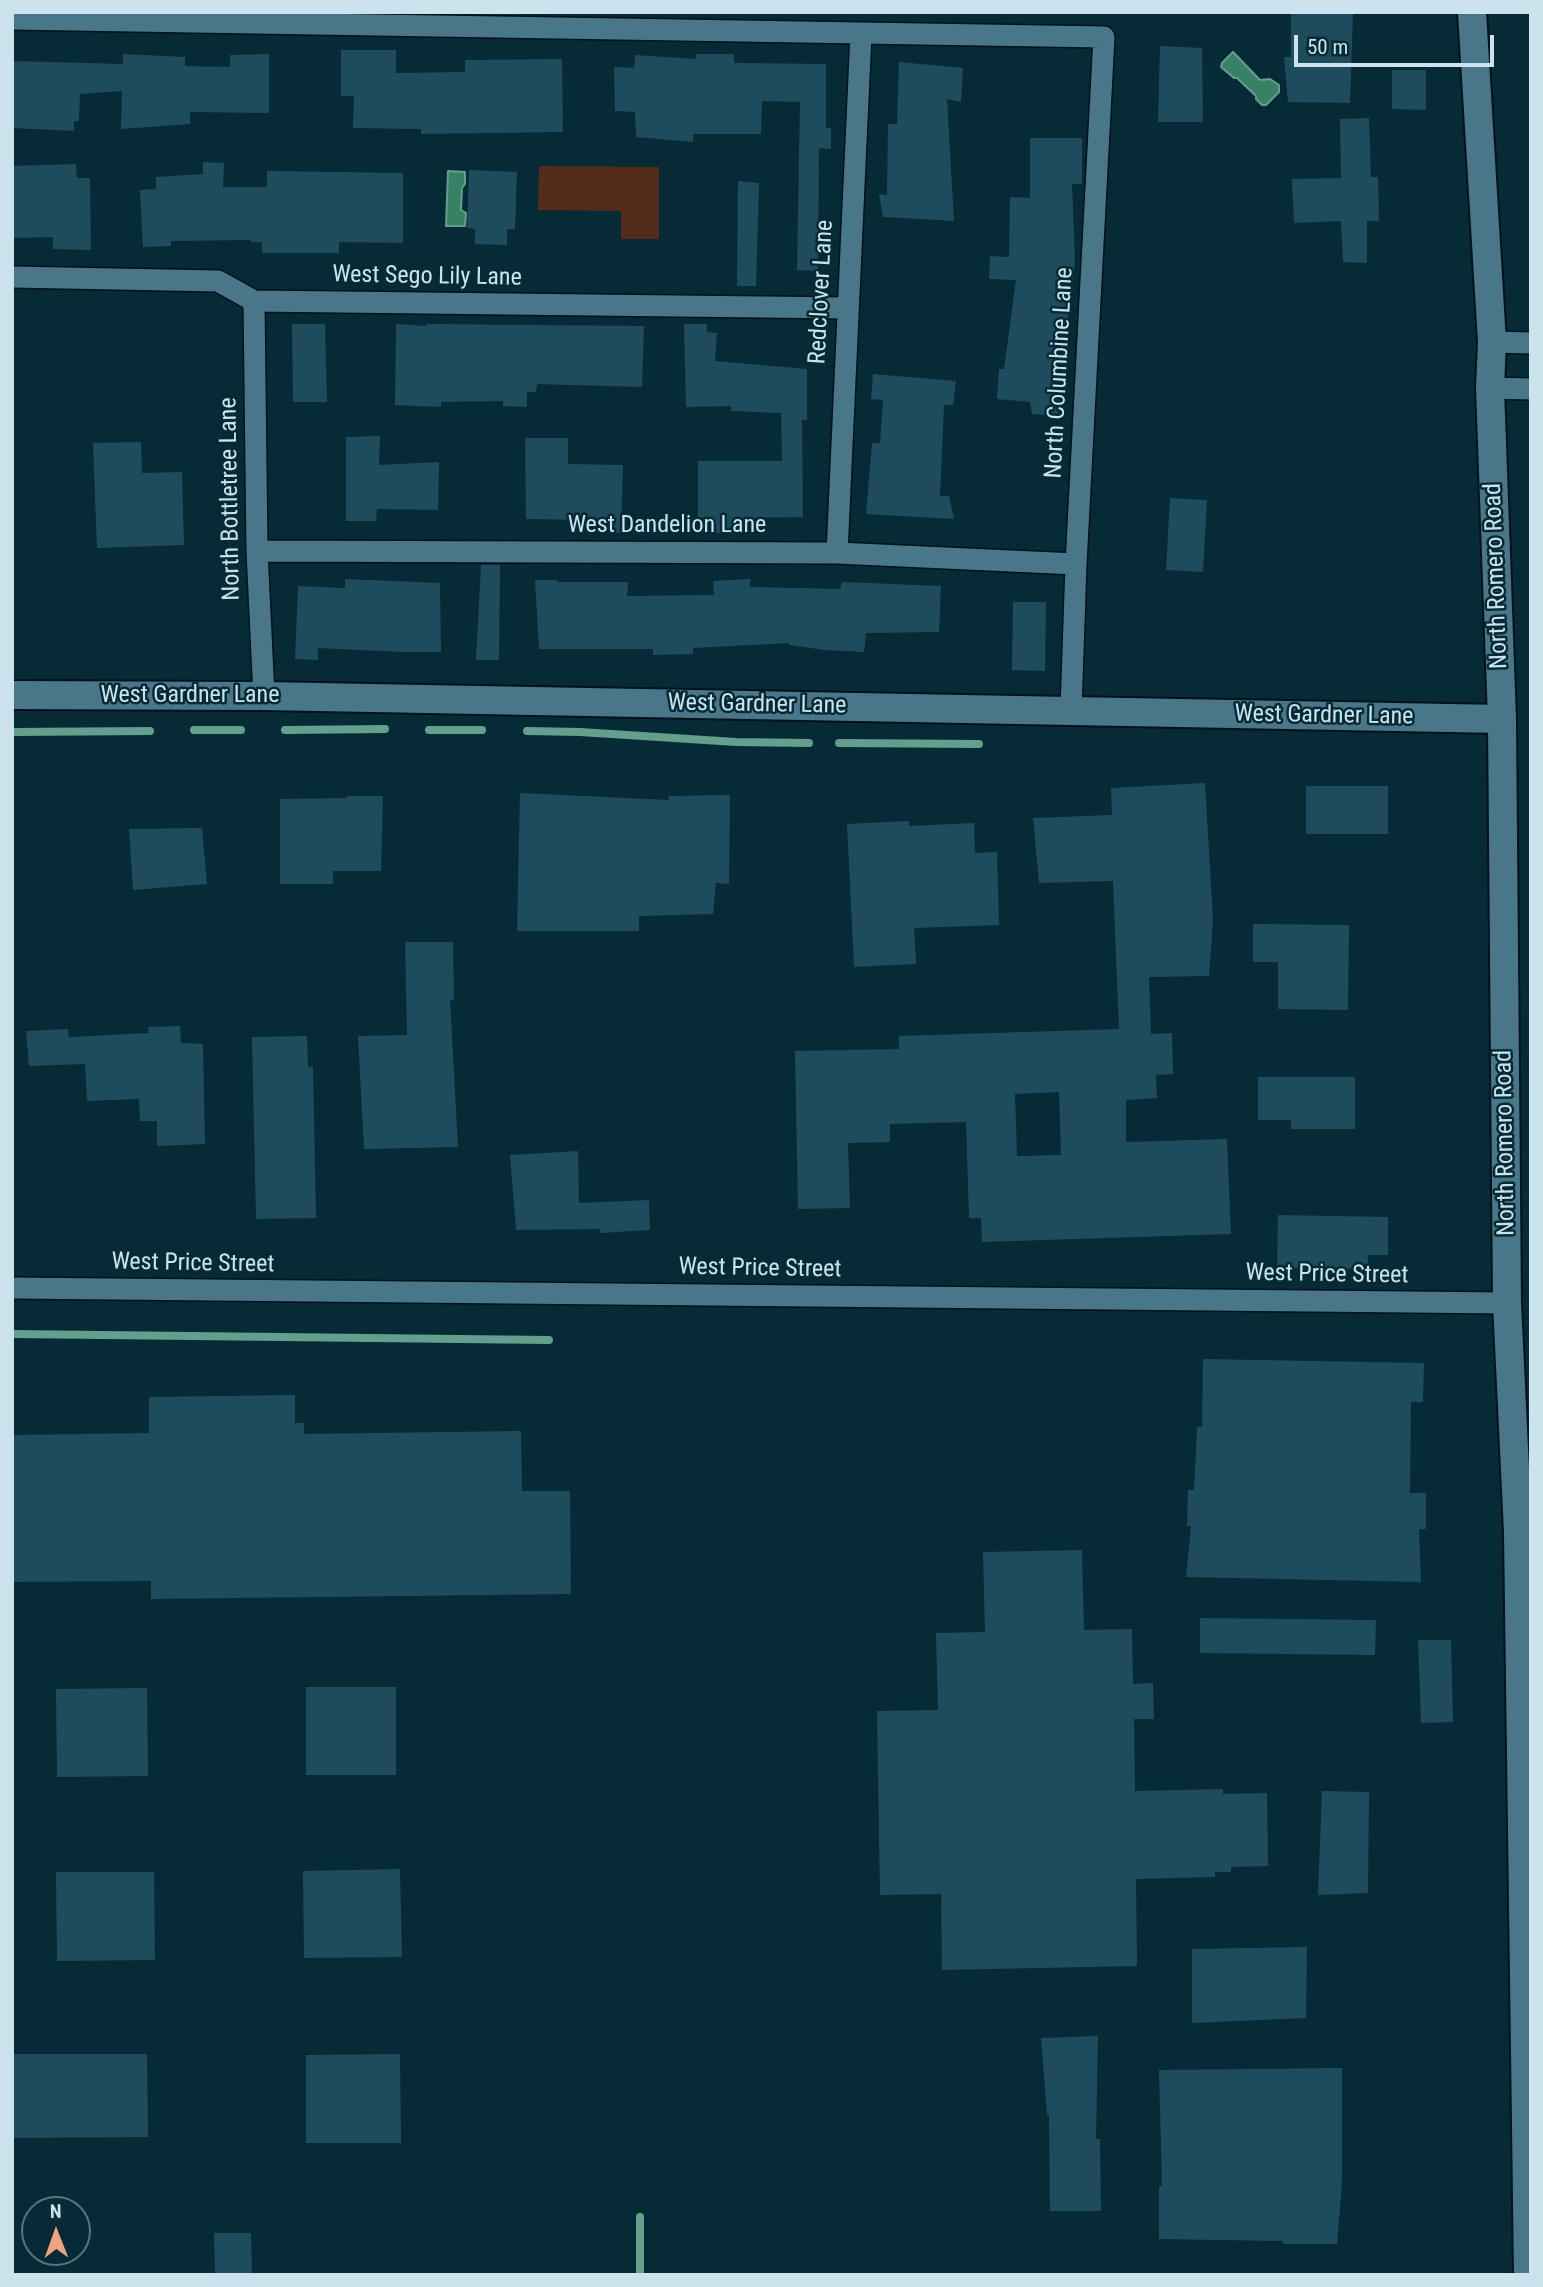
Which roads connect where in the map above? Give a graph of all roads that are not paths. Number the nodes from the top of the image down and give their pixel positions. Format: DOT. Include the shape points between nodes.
graph roads {
  1 [pos="1472,12"];
  2 [pos="12,19"];
  3 [pos="862,34"];
  4 [pos="12,276"];
  5 [pos="254,301"];
  6 [pos="847,308"];
  7 [pos="1492,342"];
  8 [pos="1531,343"];
  9 [pos="1490,388"];
  10 [pos="1531,389"];
  11 [pos="257,551"];
  12 [pos="837,553"];
  13 [pos="1076,564"];
  14 [pos="12,695"];
  15 [pos="264,696"];
  16 [pos="1072,711"];
  17 [pos="1502,719"];
  18 [pos="12,1288"];
  19 [pos="1507,1303"];
  20 [pos="1524,1532"];
  21 [pos="1525,1665"];
  22 [pos="1528,2275"];
  1 -- 7 [label="street, North Romero Road"];
  2 -- 3 [label="street"];
  3 -- 6 [label="street, Redclover Lane"];
  3 -- 13 [label="street, North Columbine Lane" via="1104,37"];
  4 -- 5 [label="street, West Sego Lily Lane" via="218,281"];
  5 -- 6 [label="street, West Sego Lily Lane"];
  5 -- 11 [label="street, North Bottletree Lane"];
  6 -- 12 [label="street, Redclover Lane"];
  7 -- 8 [label="street"];
  7 -- 9 [label="street, North Romero Road"];
  9 -- 10 [label="street"];
  9 -- 17 [label="street, North Romero Road"];
  11 -- 12 [label="street, West Dandelion Lane"];
  11 -- 15 [label="street, North Bottletree Lane"];
  12 -- 13 [label="street, West Dandelion Lane"];
  13 -- 16 [label="street, North Columbine Lane"];
  14 -- 15 [label="street, West Gardner Lane"];
  15 -- 16 [label="street, West Gardner Lane"];
  16 -- 17 [label="street, West Gardner Lane"];
  17 -- 19 [label="street, North Romero Road"];
  18 -- 19 [label="street, West Price Street"];
  19 -- 20 [label="street, North Romero Road"];
  20 -- 21 [label="street, North Romero Road"];
  21 -- 22 [label="street, North Romero Road"];
}
